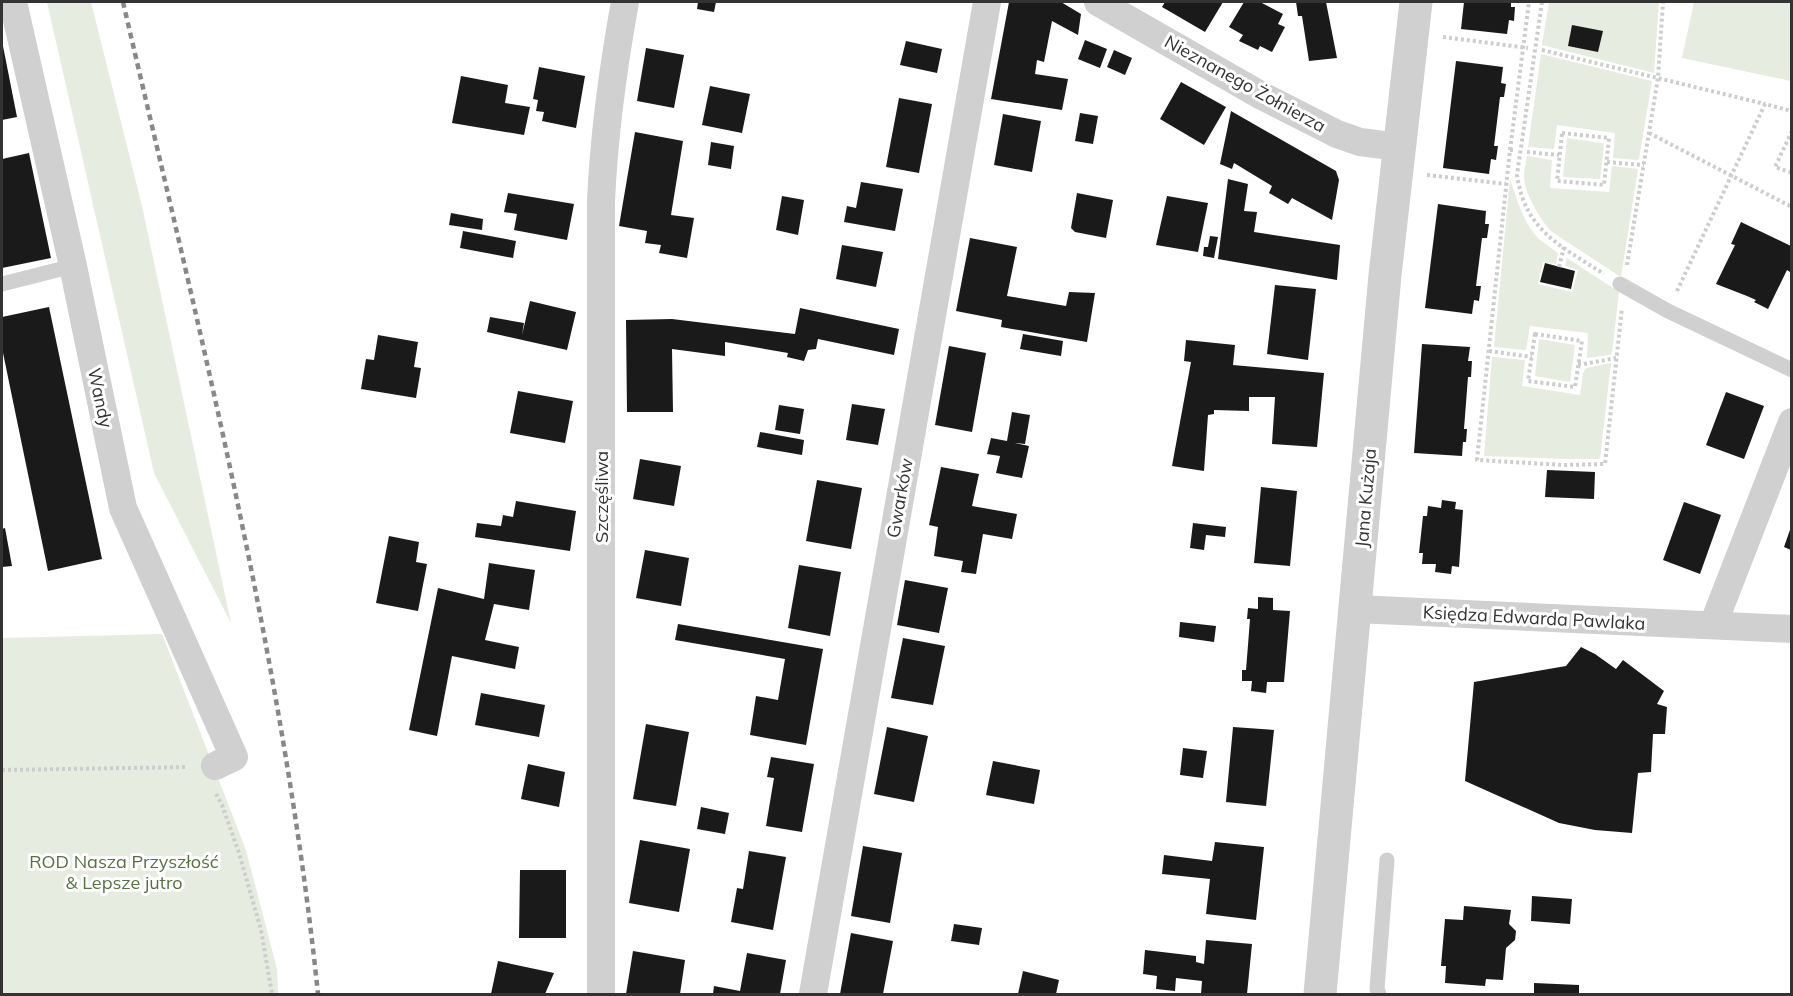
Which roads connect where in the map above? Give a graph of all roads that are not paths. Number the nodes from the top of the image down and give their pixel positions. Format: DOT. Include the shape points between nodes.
graph roads {
  1 [pos="13,2"];
  2 [pos="625,2"];
  3 [pos="987,2"];
  4 [pos="1098,2"];
  5 [pos="1416,2"];
  6 [pos="1399,147"];
  7 [pos="73,266"];
  8 [pos="2,284"];
  9 [pos="1622,286"];
  10 [pos="1791,370"];
  11 [pos="1791,422"];
  12 [pos="1356,609"];
  13 [pos="1713,625"];
  14 [pos="1791,629"];
  15 [pos="206,773"];
  16 [pos="1387,860"];
  17 [pos="601,994"];
  18 [pos="813,994"];
  19 [pos="1320,994"];
  20 [pos="1379,994"];
  1 -- 7 [label="street, Wandy"];
  2 -- 17 [label="street, Szczęśliwa" via="611,82 601,201"];
  3 -- 18 [label="street, Gwarków"];
  4 -- 6 [label="street, Nieznanego Żołnierza" via="1337,134 1360,142"];
  5 -- 6 [label="street, Jana Kużaja"];
  6 -- 12 [label="street, Jana Kużaja"];
  7 -- 8 [label="lane"];
  7 -- 15 [label="street, Wandy" via="123,508 234,758"];
  9 -- 10 [label="lane"];
  11 -- 13 [label="street"];
  12 -- 13 [label="street, Księdza Edwarda Pawlaka"];
  12 -- 19 [label="street, Jana Kużaja"];
  13 -- 14 [label="street, Księdza Edwarda Pawlaka"];
  16 -- 20 [label="lane"];
}
